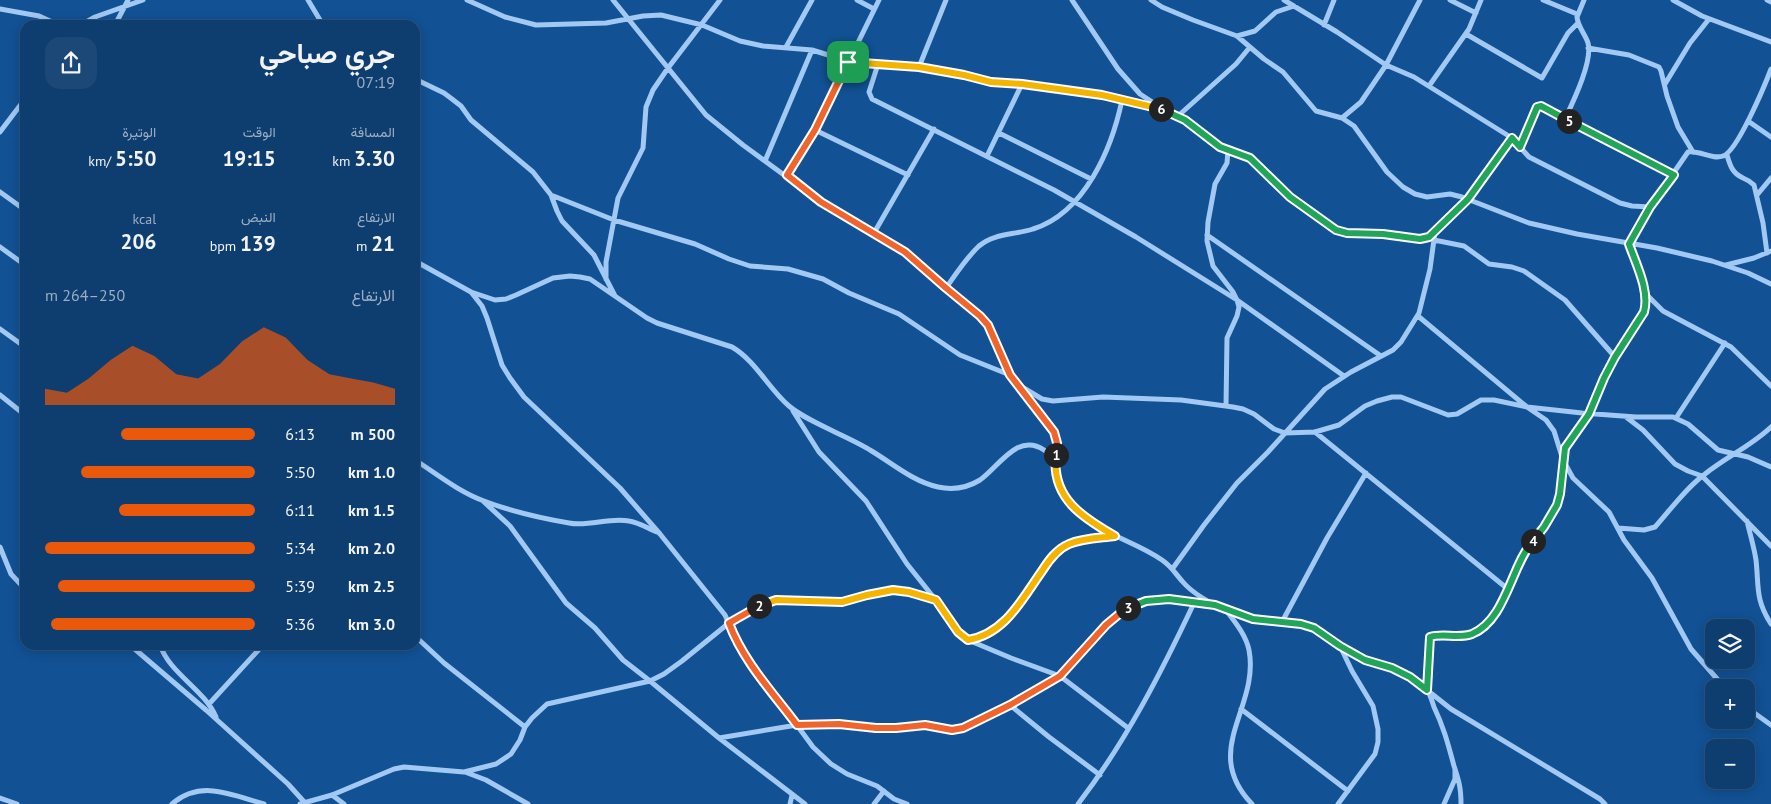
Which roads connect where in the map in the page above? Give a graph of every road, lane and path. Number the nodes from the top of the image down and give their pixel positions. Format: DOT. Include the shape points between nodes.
graph roads {
  1 [pos="128,0"];
  2 [pos="143,0"];
  3 [pos="308,0"];
  4 [pos="468,0"];
  5 [pos="613,0"];
  6 [pos="720,0"];
  7 [pos="812,0"];
  8 [pos="857,0"];
  9 [pos="879,0"];
  10 [pos="946,0"];
  11 [pos="1072,0"];
  12 [pos="1151,0"];
  13 [pos="1165,0"];
  14 [pos="1284,0"];
  15 [pos="1334,0"];
  16 [pos="1420,0"];
  17 [pos="1450,0"];
  18 [pos="1482,0"];
  19 [pos="1543,0"];
  20 [pos="1584,0"];
  21 [pos="1673,0"];
  22 [pos="1767,0"];
  23 [pos="1771,2"];
  24 [pos="1162,6"];
  25 [pos="1294,6"];
  26 [pos="124,7"];
  27 [pos="0,9"];
  28 [pos="874,9"];
  29 [pos="1476,13"];
  30 [pos="1577,14"];
  31 [pos="629,18"];
  32 [pos="1709,18"];
  33 [pos="48,20"];
  34 [pos="89,20"];
  35 [pos="117,20"];
  36 [pos="320,20"];
  37 [pos="1578,23"];
  38 [pos="702,25"];
  39 [pos="1324,25"];
  40 [pos="1466,34"];
  41 [pos="1237,36"];
  42 [pos="1771,42"];
  43 [pos="786,47"];
  44 [pos="1250,47"];
  45 [pos="1588,48"];
  46 [pos="812,50"];
  47 [pos="848,62"];
  48 [pos="878,64"];
  49 [pos="1386,65"];
  50 [pos="919,67"];
  51 [pos="668,68"];
  52 [pos="1771,69"];
  53 [pos="1770,79"];
  54 [pos="420,82"];
  55 [pos="1022,84"];
  56 [pos="1665,84"];
  57 [pos="1429,86"];
  58 [pos="1122,100"];
  59 [pos="20,106"];
  60 [pos="1163,109"];
  61 [pos="1178,116"];
  62 [pos="1342,118"];
  63 [pos="1566,119"];
  64 [pos="1748,121"];
  65 [pos="934,129"];
  66 [pos="815,130"];
  67 [pos="0,132"];
  68 [pos="999,133"];
  69 [pos="1771,137"];
  70 [pos="1512,138"];
  71 [pos="1520,147"];
  72 [pos="1228,150"];
  73 [pos="1693,152"];
  74 [pos="1727,154"];
  75 [pos="987,156"];
  76 [pos="765,161"];
  77 [pos="787,175"];
  78 [pos="908,175"];
  79 [pos="1674,175"];
  80 [pos="1771,178"];
  81 [pos="1091,179"];
  82 [pos="0,192"];
  83 [pos="551,195"];
  84 [pos="1757,195"];
  85 [pos="1468,199"];
  86 [pos="1075,202"];
  87 [pos="20,206"];
  88 [pos="1650,207"];
  89 [pos="614,220"];
  90 [pos="1434,232"];
  91 [pos="874,233"];
  92 [pos="1207,235"];
  93 [pos="1434,240"];
  94 [pos="1629,244"];
  95 [pos="0,247"];
  96 [pos="1769,252"];
  97 [pos="20,261"];
  98 [pos="420,264"];
  99 [pos="1725,265"];
  100 [pos="606,279"];
  101 [pos="1771,284"];
  102 [pos="946,288"];
  103 [pos="471,292"];
  104 [pos="1645,293"];
  105 [pos="617,298"];
  106 [pos="1238,300"];
  107 [pos="1418,316"];
  108 [pos="0,329"];
  109 [pos="20,343"];
  110 [pos="1725,343"];
  111 [pos="1381,356"];
  112 [pos="1615,357"];
  113 [pos="1010,375"];
  114 [pos="1344,376"];
  115 [pos="1771,386"];
  116 [pos="0,395"];
  117 [pos="1226,406"];
  118 [pos="1527,407"];
  119 [pos="791,408"];
  120 [pos="20,411"];
  121 [pos="1589,414"];
  122 [pos="1626,416"];
  123 [pos="1676,418"];
  124 [pos="1771,427"];
  125 [pos="1315,432"];
  126 [pos="1285,433"];
  127 [pos="1734,453"];
  128 [pos="1563,460"];
  129 [pos="420,463"];
  130 [pos="1055,463"];
  131 [pos="1771,467"];
  132 [pos="1366,473"];
  133 [pos="1702,476"];
  134 [pos="483,501"];
  135 [pos="1747,520"];
  136 [pos="1618,528"];
  137 [pos="660,534"];
  138 [pos="1115,536"];
  139 [pos="1771,546"];
  140 [pos="0,547"];
  141 [pos="1173,568"];
  142 [pos="20,584"];
  143 [pos="1509,590"];
  144 [pos="936,600"];
  145 [pos="1194,603"];
  146 [pos="1215,605"];
  147 [pos="1226,610"];
  148 [pos="1282,622"];
  149 [pos="729,623"];
  150 [pos="1771,624"];
  151 [pos="420,640"];
  152 [pos="968,640"];
  153 [pos="1340,646"];
  154 [pos="136,650"];
  155 [pos="163,650"];
  156 [pos="258,650"];
  157 [pos="1060,676"];
  158 [pos="1717,679"];
  159 [pos="650,681"];
  160 [pos="1427,690"];
  161 [pos="209,704"];
  162 [pos="1010,705"];
  163 [pos="1241,709"];
  164 [pos="1755,713"];
  165 [pos="217,720"];
  166 [pos="797,725"];
  167 [pos="1771,725"];
  168 [pos="525,727"];
  169 [pos="1128,728"];
  170 [pos="719,738"];
  171 [pos="1455,769"];
  172 [pos="464,772"];
  173 [pos="1100,775"];
  174 [pos="884,791"];
  175 [pos="1348,791"];
  176 [pos="332,795"];
  177 [pos="792,795"];
  178 [pos="0,798"];
  179 [pos="17,804"];
  180 [pos="172,804"];
  181 [pos="264,804"];
  182 [pos="304,804"];
  183 [pos="344,804"];
  184 [pos="528,804"];
  185 [pos="790,804"];
  186 [pos="805,804"];
  187 [pos="874,804"];
  188 [pos="907,804"];
  189 [pos="1078,804"];
  190 [pos="1252,804"];
  191 [pos="1338,804"];
  192 [pos="1444,804"];
  193 [pos="1461,804"];
  194 [pos="1605,804"];
  1 -- 26 [label="street"];
  2 -- 26 [label="street"];
  3 -- 36 [label="street"];
  4 -- 31 [label="street" via="505,17 536,24 606,23"];
  5 -- 31 [label="street"];
  6 -- 38 [label="street"];
  7 -- 43 [label="street"];
  8 -- 28 [label="street"];
  9 -- 28 [label="street"];
  10 -- 50 [label="street"];
  11 -- 60 [label="street" via="1118,69 1135,89"];
  12 -- 24 [label="street"];
  13 -- 24 [label="street"];
  14 -- 25 [label="street"];
  15 -- 39 [label="street"];
  16 -- 49 [label="street"];
  17 -- 29 [label="street"];
  18 -- 29 [label="street"];
  19 -- 30 [label="street"];
  20 -- 30 [label="street"];
  21 -- 32 [label="street"];
  22 -- 23 [label="street"];
  24 -- 41 [label="street"];
  25 -- 39 [label="street"];
  25 -- 41 [label="street" via="1276,12 1255,31"];
  26 -- 34 [label="street"];
  26 -- 35 [label="street"];
  27 -- 33 [label="street"];
  28 -- 47 [label="street"];
  29 -- 40 [label="street"];
  30 -- 37 [label="street"];
  31 -- 38 [label="street" via="661,15"];
  31 -- 51 [label="street"];
  32 -- 42 [label="street"];
  32 -- 56 [label="street"];
  37 -- 40 [label="street" via="1568,33 1542,78"];
  37 -- 45 [label="street"];
  38 -- 43 [label="street" via="740,42"];
  38 -- 51 [label="street"];
  39 -- 49 [label="street"];
  40 -- 57 [label="street"];
  41 -- 44 [label="street"];
  43 -- 46 [label="street"];
  44 -- 61 [label="street" via="1236,64"];
  44 -- 62 [label="street" via="1283,72 1316,111"];
  45 -- 56 [label="street" via="1629,56 1659,67"];
  45 -- 63 [label="street" via="1583,77"];
  46 -- 47 [label="street"];
  46 -- 76 [label="street"];
  47 -- 48 [label="street"];
  47 -- 66 [label="street"];
  48 -- 50 [label="street"];
  48 -- 65 [label="street" via="869,92 872,99"];
  49 -- 57 [label="street"];
  49 -- 62 [label="street" via="1361,102"];
  50 -- 55 [label="street" via="991,82"];
  51 -- 76 [label="street" via="706,115"];
  51 -- 89 [label="street" via="646,107 643,148 618,198"];
  52 -- 53 [label="street"];
  53 -- 64 [label="street"];
  54 -- 83 [label="street" via="444,93 461,106 472,120 527,166"];
  55 -- 58 [label="street"];
  55 -- 68 [label="street"];
  56 -- 73 [label="street" via="1678,127"];
  57 -- 70 [label="street"];
  58 -- 60 [label="street"];
  58 -- 81 [label="street" via="1114,134"];
  59 -- 67 [label="street"];
  60 -- 61 [label="street"];
  61 -- 72 [label="street"];
  62 -- 85 [label="street" via="1354,126 1387,172 1411,192 1419,196 1450,194"];
  63 -- 71 [label="street" via="1537,107"];
  63 -- 79 [label="street"];
  64 -- 69 [label="street"];
  64 -- 74 [label="street"];
  65 -- 75 [label="street"];
  65 -- 78 [label="street"];
  66 -- 77 [label="street"];
  66 -- 78 [label="street"];
  68 -- 75 [label="street"];
  68 -- 81 [label="street"];
  70 -- 71 [label="street"];
  70 -- 85 [label="street"];
  71 -- 88 [label="street" via="1529,157 1620,203"];
  72 -- 90 [label="street" via="1250,158 1290,197 1339,231 1420,239"];
  72 -- 92 [label="street" via="1227,163 1215,184"];
  73 -- 74 [label="street" via="1718,157"];
  73 -- 79 [label="street" via="1688,152"];
  74 -- 84 [label="street" via="1732,170 1752,183"];
  75 -- 86 [label="street"];
  76 -- 77 [label="street"];
  77 -- 91 [label="street" via="821,202"];
  78 -- 91 [label="street"];
  79 -- 88 [label="street"];
  80 -- 84 [label="street"];
  81 -- 86 [label="street"];
  82 -- 87 [label="street"];
  83 -- 89 [label="street"];
  83 -- 100 [label="street" via="562,220 594,255"];
  84 -- 96 [label="street"];
  85 -- 90 [label="street"];
  85 -- 94 [label="street" via="1529,223"];
  86 -- 102 [label="street" via="1051,221 1034,229 993,237 969,257"];
  86 -- 106 [label="street"];
  88 -- 94 [label="street"];
  89 -- 100 [label="street"];
  89 -- 113 [label="street" via="695,244 750,266 788,269 823,279 898,314 960,356"];
  90 -- 93 [label="street"];
  91 -- 102 [label="street" via="905,252"];
  92 -- 106 [label="street" via="1213,266"];
  92 -- 111 [label="street"];
  93 -- 107 [label="street"];
  93 -- 112 [label="street" via="1460,244 1485,263 1524,271 1566,300"];
  94 -- 99 [label="street"];
  94 -- 104 [label="street"];
  95 -- 97 [label="street"];
  96 -- 99 [label="street"];
  98 -- 103 [label="street"];
  99 -- 101 [label="street"];
  100 -- 105 [label="street"];
  102 -- 113 [label="street" via="988,325"];
  103 -- 105 [label="street" via="495,300 506,299 546,280 570,276 590,280"];
  103 -- 137 [label="street" via="482,306 502,365 524,397 620,488"];
  104 -- 110 [label="street" via="1663,311"];
  104 -- 112 [label="street" via="1644,312"];
  105 -- 119 [label="street" via="657,323 740,351"];
  106 -- 114 [label="street"];
  106 -- 117 [label="street" via="1237,316 1228,338"];
  107 -- 111 [label="street" via="1401,342"];
  107 -- 118 [label="street"];
  108 -- 109 [label="street"];
  110 -- 115 [label="street"];
  110 -- 123 [label="street"];
  111 -- 114 [label="street"];
  112 -- 121 [label="street"];
  113 -- 117 [label="street" via="1030,393 1053,401 1102,397 1181,400"];
  113 -- 130 [label="street" via="1054,432 1057,443"];
  114 -- 126 [label="street" via="1325,389"];
  116 -- 120 [label="street"];
  117 -- 126 [label="street" via="1254,414"];
  118 -- 121 [label="street"];
  118 -- 125 [label="street" via="1487,399 1448,415 1401,397 1392,397 1365,406 1339,425"];
  118 -- 128 [label="street" via="1546,420 1554,431"];
  119 -- 130 [label="street" via="869,449 919,480 940,487 972,484 982,479 1020,446 1032,445 1045,450"];
  119 -- 144 [label="street" via="814,444 866,501 907,564"];
  121 -- 122 [label="street"];
  121 -- 128 [label="street" via="1568,441"];
  122 -- 123 [label="street"];
  122 -- 133 [label="street" via="1675,464"];
  123 -- 127 [label="street" via="1718,450"];
  124 -- 127 [label="street"];
  125 -- 126 [label="street"];
  125 -- 132 [label="street"];
  126 -- 141 [label="street" via="1237,482"];
  127 -- 131 [label="street"];
  127 -- 133 [label="street"];
  128 -- 136 [label="street" via="1575,481 1609,512"];
  128 -- 143 [label="street" via="1557,505 1520,558"];
  129 -- 134 [label="street"];
  130 -- 138 [label="street" via="1058,484 1068,502 1088,521"];
  132 -- 143 [label="street"];
  132 -- 148 [label="street"];
  133 -- 135 [label="street"];
  133 -- 136 [label="street" via="1655,527 1644,530"];
  134 -- 137 [label="street" via="570,524 630,521"];
  134 -- 159 [label="street" via="510,526 566,603 602,635 623,660"];
  135 -- 139 [label="street"];
  135 -- 150 [label="street" via="1756,562 1757,589 1764,614"];
  136 -- 158 [label="street" via="1652,578 1691,649"];
  137 -- 149 [label="street"];
  138 -- 141 [label="street" via="1142,548"];
  138 -- 152 [label="street" via="1080,541 1060,549 1003,623 991,633"];
  140 -- 142 [label="street" via="11,574"];
  141 -- 146 [label="street" via="1183,582"];
  143 -- 160 [label="street" via="1487,624 1476,632 1464,636 1430,637"];
  144 -- 149 [label="street" via="893,590 842,602 776,600"];
  144 -- 152 [label="street" via="958,632"];
  145 -- 146 [label="street"];
  145 -- 157 [label="street" via="1154,600 1124,610"];
  145 -- 169 [label="street" via="1168,659"];
  146 -- 147 [label="street"];
  147 -- 148 [label="street" via="1253,619"];
  147 -- 163 [label="street" via="1242,632 1249,649 1249,687"];
  148 -- 153 [label="street" via="1314,628"];
  149 -- 159 [label="street" via="682,662"];
  149 -- 166 [label="street" via="752,664"];
  151 -- 168 [label="street"];
  152 -- 157 [label="street"];
  153 -- 160 [label="street" via="1365,660 1410,677"];
  153 -- 175 [label="street" via="1373,706 1378,729 1375,754"];
  154 -- 165 [label="street"];
  155 -- 161 [label="street"];
  156 -- 161 [label="street"];
  157 -- 162 [label="street"];
  157 -- 169 [label="street"];
  159 -- 168 [label="street" via="547,704"];
  159 -- 170 [label="street"];
  160 -- 171 [label="street" via="1448,741"];
  160 -- 194 [label="street" via="1450,709"];
  161 -- 165 [label="street"];
  162 -- 166 [label="street" via="963,728 952,730 925,725 876,728 839,724"];
  162 -- 173 [label="street"];
  163 -- 175 [label="street"];
  163 -- 190 [label="street" via="1229,753 1234,778"];
  164 -- 167 [label="street"];
  165 -- 182 [label="street" via="288,784"];
  166 -- 170 [label="street"];
  166 -- 174 [label="street" via="831,764"];
  168 -- 172 [label="street" via="516,748 504,760"];
  169 -- 173 [label="street"];
  170 -- 177 [label="street"];
  171 -- 192 [label="street" via="1455,779"];
  171 -- 193 [label="street" via="1459,776"];
  172 -- 176 [label="street" via="404,767"];
  172 -- 184 [label="street" via="486,780"];
  173 -- 189 [label="street"];
  174 -- 187 [label="street"];
  174 -- 188 [label="street"];
  175 -- 191 [label="street"];
  176 -- 182 [label="street"];
  176 -- 183 [label="street"];
  177 -- 185 [label="street"];
  177 -- 186 [label="street"];
  178 -- 179 [label="street"];
  180 -- 181 [label="street" via="189,793 218,790"];
}
